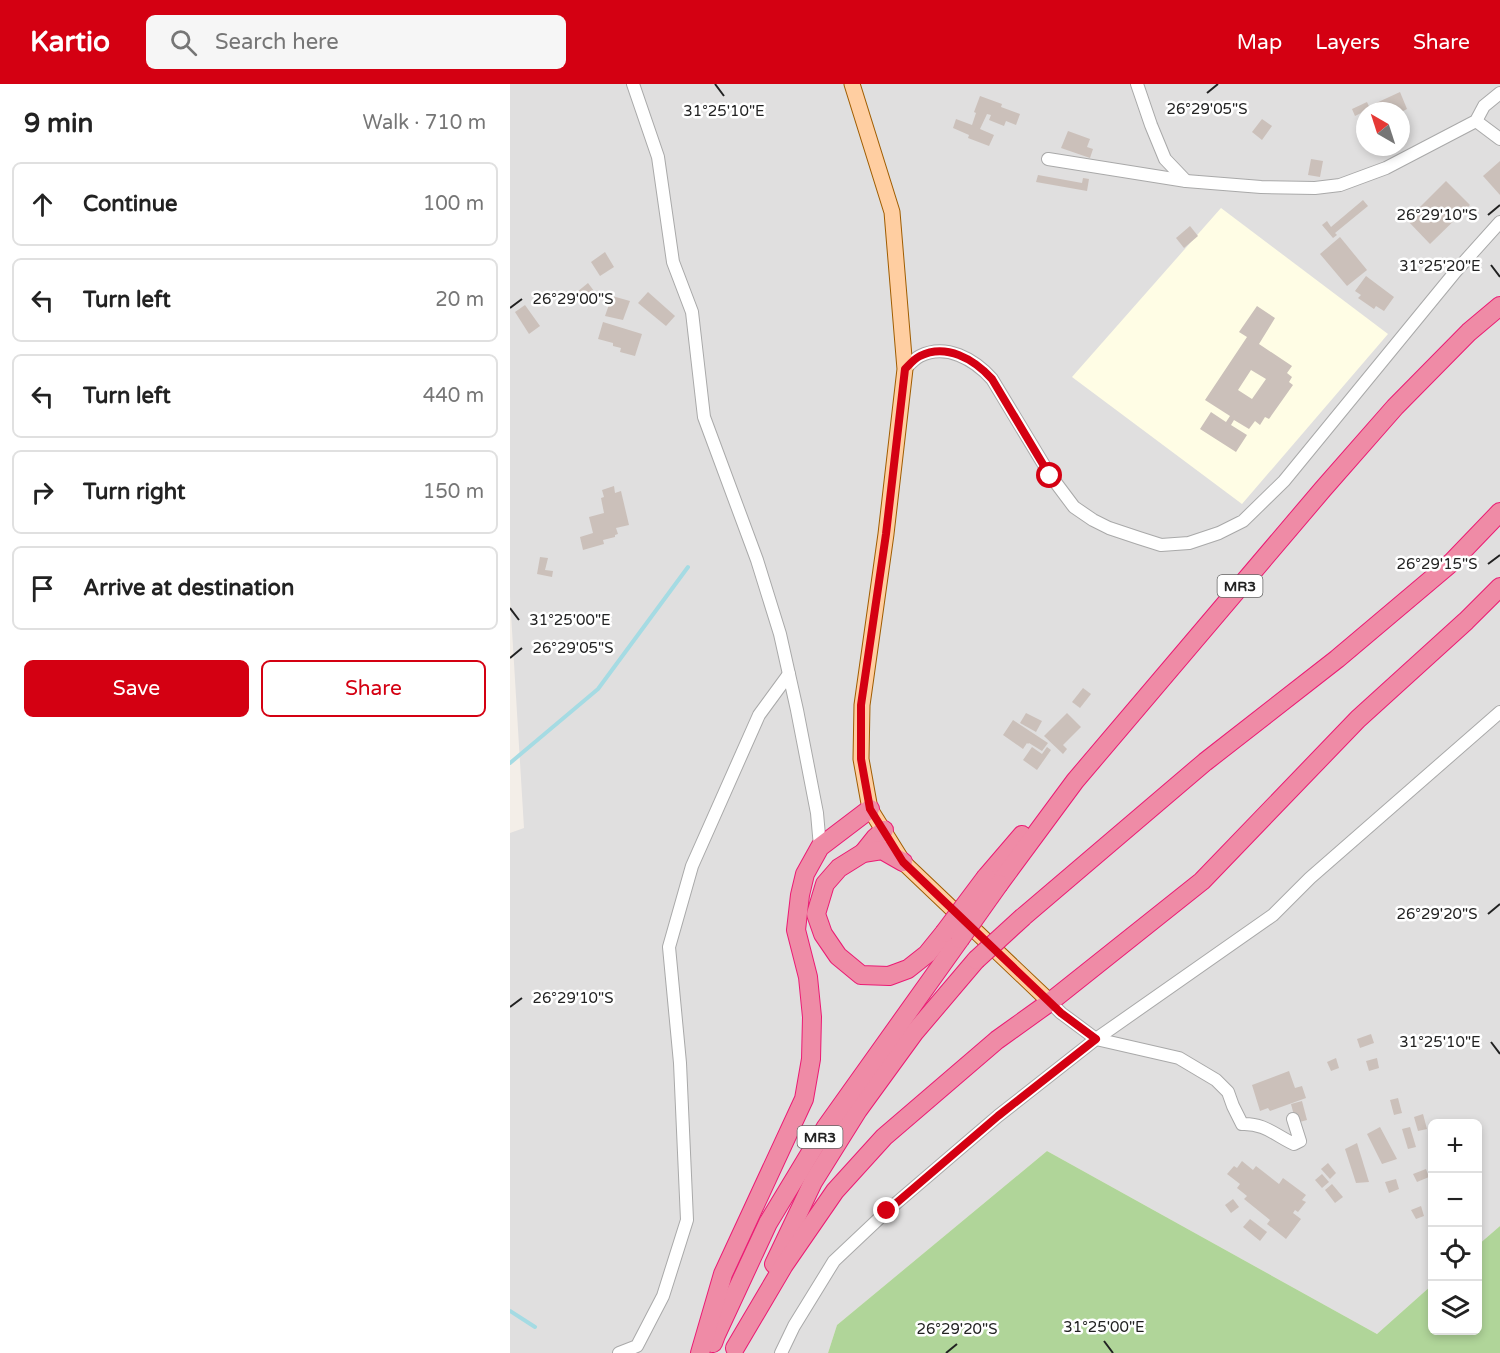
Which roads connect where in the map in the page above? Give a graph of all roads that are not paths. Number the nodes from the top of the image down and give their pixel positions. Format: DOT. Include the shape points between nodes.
graph roads {
  1 [pos="633,84"];
  2 [pos="852,84"];
  3 [pos="1137,84"];
  4 [pos="1500,93"];
  5 [pos="1476,121"];
  6 [pos="1500,139"];
  7 [pos="1048,159"];
  8 [pos="1186,182"];
  9 [pos="1500,222"];
  10 [pos="1500,306"];
  11 [pos="905,369"];
  12 [pos="1500,512"];
  13 [pos="1500,587"];
  14 [pos="789,675"];
  15 [pos="1500,712"];
  16 [pos="870,809"];
  17 [pos="884,830"];
  18 [pos="820,847"];
  19 [pos="863,852"];
  20 [pos="903,862"];
  21 [pos="952,936"];
  22 [pos="1050,1002"];
  23 [pos="1096,1039"];
  24 [pos="1293,1119"];
  25 [pos="734,1350"];
  26 [pos="619,1353"];
  27 [pos="700,1353"];
  28 [pos="710,1353"];
  29 [pos="781,1353"];
  1 -- 14 [label="street" via="658,157 674,262 692,312 704,417 757,560"];
  2 -- 11 [label="main road" via="892,213"];
  3 -- 8 [label="street" via="1165,159"];
  4 -- 5 [label="street" via="1484,106"];
  5 -- 6 [label="street"];
  5 -- 8 [label="street" via="1386,168 1340,185 1261,187"];
  7 -- 8 [label="street"];
  9 -- 11 [label="street" via="1284,481 1243,521 1189,543 1161,545 1138,538 1109,528 1074,507 1050,476 992,379 965,357 931,352 917,357"];
  10 -- 21 [label="highway, MR3, bridge" via="1395,407 1323,489 992,880"];
  11 -- 16 [label="main road" via="861,705 861,759"];
  12 -- 25 [label="highway, MR3, bridge" via="1452,562 1205,762 976,960 914,1033 858,1110 813,1182"];
  13 -- 22 [label="highway" via="1358,719 1202,881"];
  14 -- 18 [label="street" via="817,813"];
  14 -- 26 [label="street" via="759,716 692,866 669,947 680,1062 687,1220 663,1296 637,1346"];
  15 -- 23 [label="street" via="1273,915"];
  16 -- 17 [label="main road"];
  16 -- 18 [label="highway"];
  17 -- 19 [label="highway"];
  17 -- 20 [label="main road"];
  18 -- 27 [label="highway" via="802,884 796,930 808,977 812,1017 811,1059 804,1099 723,1274"];
  19 -- 20 [label="highway" via="882,850"];
  19 -- 21 [label="highway" via="839,868 825,884 816,914 823,934 838,956 861,975 889,976 908,969"];
  20 -- 22 [label="main road"];
  21 -- 28 [label="highway, MR3" via="768,1223"];
  22 -- 23 [label="street"];
  22 -- 25 [label="highway" via="997,1040 884,1137 835,1191 784,1264"];
  23 -- 24 [label="street" via="1179,1058 1216,1080 1228,1092 1242,1124 1254,1123 1294,1144 1300,1141"];
  23 -- 29 [label="street" via="998,1116 834,1261"];
}
